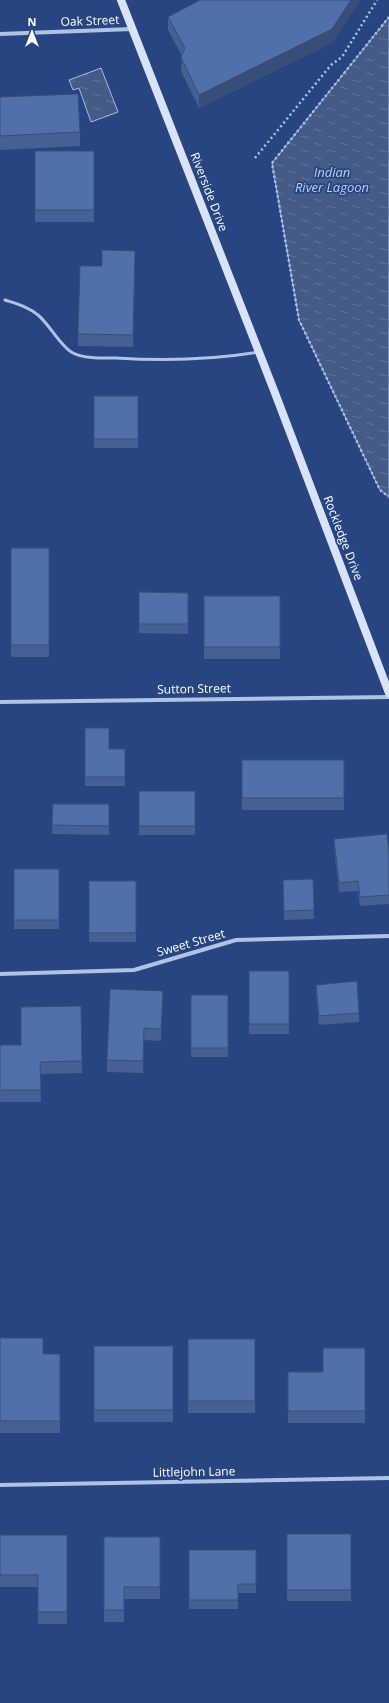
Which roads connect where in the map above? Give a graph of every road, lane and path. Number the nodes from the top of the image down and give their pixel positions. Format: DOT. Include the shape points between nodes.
graph roads {
  1 [pos="121,0"];
  2 [pos="378,0"];
  3 [pos="389,16"];
  4 [pos="132,29"];
  5 [pos="0,34"];
  6 [pos="255,158"];
  7 [pos="5,300"];
  8 [pos="258,352"];
  9 [pos="275,393"];
  10 [pos="389,497"];
  11 [pos="389,693"];
  12 [pos="389,697"];
  13 [pos="0,702"];
  14 [pos="389,936"];
  15 [pos="0,974"];
  16 [pos="389,1478"];
  17 [pos="0,1485"];
  1 -- 4 [label="street, Riverside Drive"];
  2 -- 6 [label="path" via="342,57 331,65"];
  3 -- 10 [label="path" via="272,163 299,320 380,490"];
  4 -- 5 [label="street, Oak Street"];
  4 -- 8 [label="street, Riverside Drive"];
  7 -- 8 [label="lane" via="32,310 67,349 76,354 98,358 159,361 220,358"];
  8 -- 9 [label="street, Riverside Drive"];
  9 -- 11 [label="street, Rockledge Drive"];
  12 -- 13 [label="street, Sutton Street"];
  14 -- 15 [label="street, Sweet Street" via="236,940 134,970"];
  16 -- 17 [label="street, Littlejohn Lane"];
}
